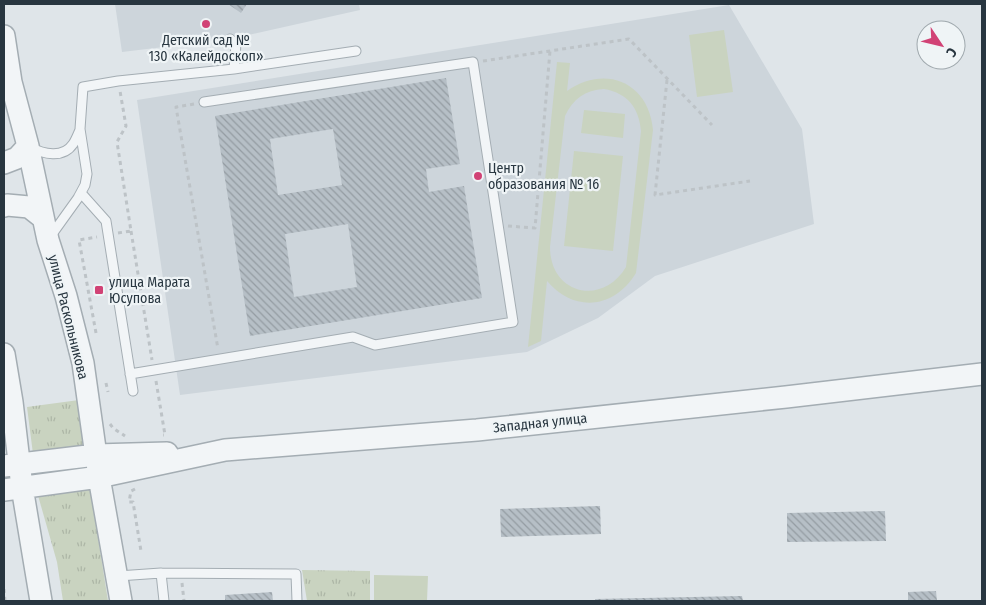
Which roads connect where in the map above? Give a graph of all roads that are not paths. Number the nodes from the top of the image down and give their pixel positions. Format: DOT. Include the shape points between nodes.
graph roads {
  1 [pos="4,36"];
  2 [pos="230,39"];
  3 [pos="356,51"];
  4 [pos="234,70"];
  5 [pos="204,102"];
  6 [pos="80,129"];
  7 [pos="28,146"];
  8 [pos="4,163"];
  9 [pos="80,193"];
  10 [pos="4,206"];
  11 [pos="43,218"];
  12 [pos="48,240"];
  13 [pos="4,354"];
  14 [pos="130,374"];
  15 [pos="982,374"];
  16 [pos="133,391"];
  17 [pos="225,450"];
  18 [pos="96,455"];
  19 [pos="11,465"];
  20 [pos="100,478"];
  21 [pos="13,488"];
  22 [pos="161,572"];
  23 [pos="118,576"];
  24 [pos="42,601"];
  25 [pos="121,601"];
  26 [pos="164,601"];
  27 [pos="297,601"];
  1 -- 7 [label="street, улица Раскольникова" via="11,82"];
  2 -- 4 [label="lane" via="236,44"];
  3 -- 4 [label="lane"];
  4 -- 6 [label="lane" via="83,86"];
  5 -- 14 [label="lane" via="473,62 513,322 375,345 353,337"];
  6 -- 7 [label="lane" via="73,145 64,152 38,152"];
  6 -- 9 [label="lane" via="87,174"];
  7 -- 8 [label="street" via="17,158"];
  7 -- 11 [label="street, улица Раскольникова"];
  9 -- 12 [label="lane"];
  9 -- 14 [label="lane" via="106,221"];
  10 -- 11 [label="street" via="29,207"];
  11 -- 12 [label="street, улица Раскольникова"];
  12 -- 18 [label="street, улица Раскольникова" via="83,362"];
  13 -- 19 [label="street" via="12,402"];
  14 -- 16 [label="lane"];
  15 -- 17 [label="street, Западная улица" via="476,430"];
  17 -- 18 [label="street"];
  17 -- 20 [label="street, Западная улица"];
  18 -- 19 [label="street"];
  18 -- 20 [label="street, улица Раскольникова"];
  19 -- 21 [label="street"];
  20 -- 21 [label="street"];
  20 -- 23 [label="street, улица Раскольникова"];
  21 -- 24 [label="street"];
  22 -- 23 [label="lane"];
  22 -- 26 [label="lane"];
  22 -- 27 [label="lane" via="296,574"];
  23 -- 25 [label="street, улица Раскольникова"];
}
